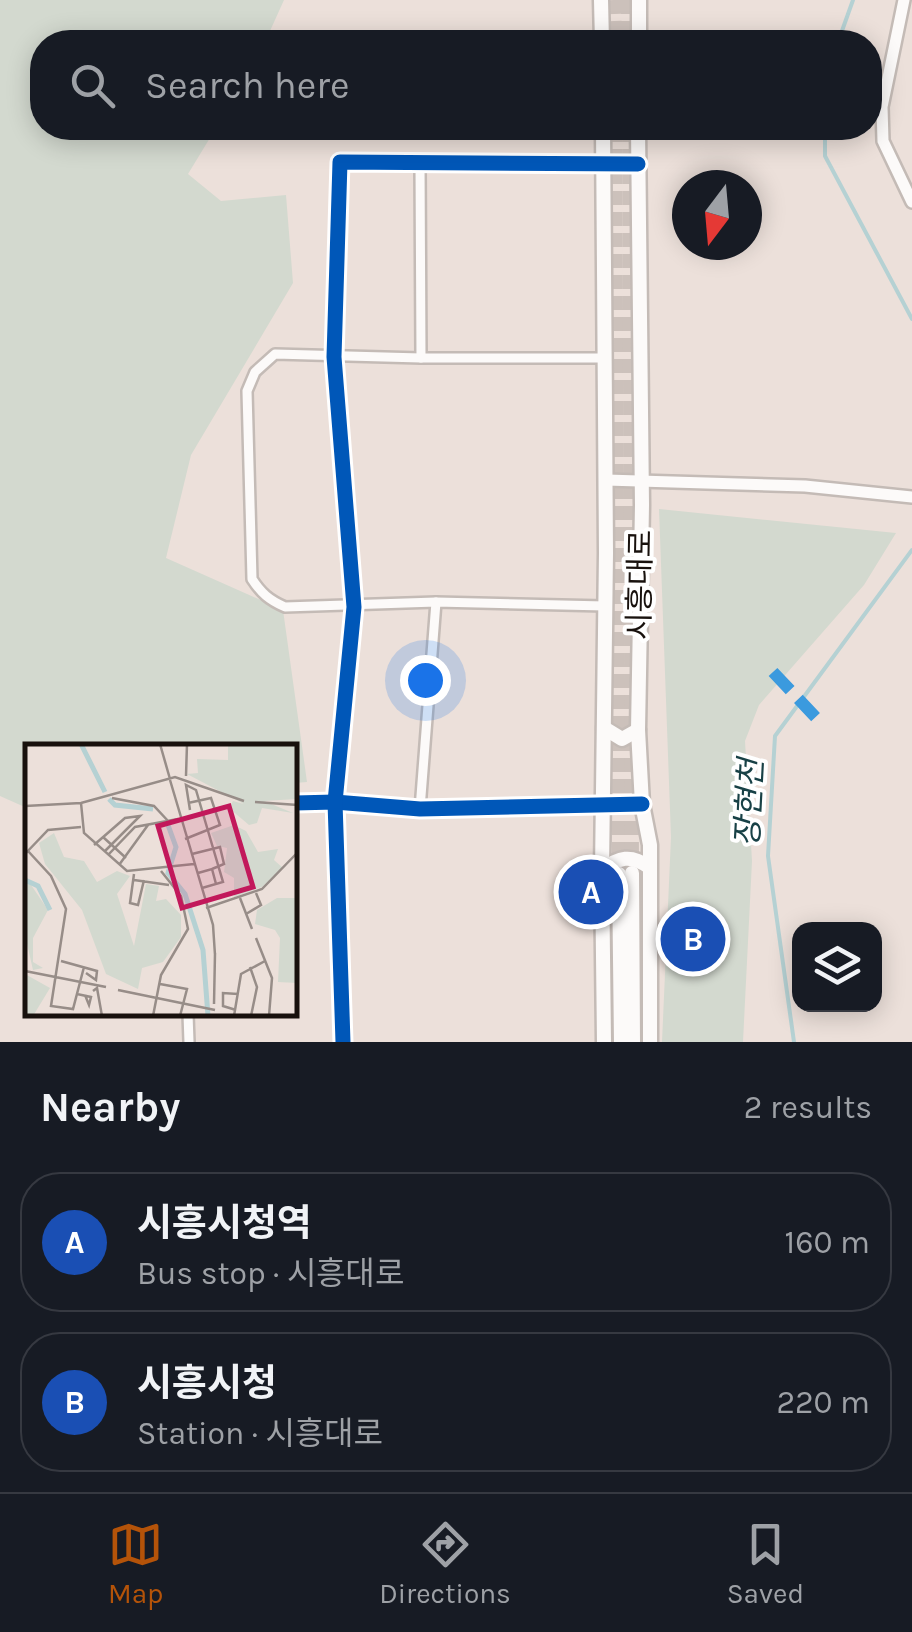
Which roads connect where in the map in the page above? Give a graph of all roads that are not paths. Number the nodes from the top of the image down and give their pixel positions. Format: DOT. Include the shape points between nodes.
graph roads {
  1 [pos="602,0"];
  2 [pos="639,0"];
  3 [pos="904,0"];
  4 [pos="602,30"];
  5 [pos="639,30"];
  6 [pos="603,140"];
  7 [pos="638,140"];
  8 [pos="603,162"];
  9 [pos="420,163"];
  10 [pos="638,164"];
  11 [pos="912,202"];
  12 [pos="334,357"];
  13 [pos="422,358"];
  14 [pos="604,358"];
  15 [pos="606,480"];
  16 [pos="642,481"];
  17 [pos="912,497"];
  18 [pos="436,602"];
  19 [pos="606,606"];
  20 [pos="354,607"];
  21 [pos="604,728"];
  22 [pos="638,730"];
  23 [pos="335,802"];
  24 [pos="298,803"];
  25 [pos="602,804"];
  26 [pos="642,804"];
  27 [pos="420,809"];
  28 [pos="650,867"];
  29 [pos="602,870"];
  30 [pos="188,1017"];
  31 [pos="189,1042"];
  32 [pos="343,1042"];
  33 [pos="604,1042"];
  34 [pos="621,1042"];
  35 [pos="633,1042"];
  36 [pos="650,1042"];
  1 -- 4 [label="main road"];
  2 -- 5 [label="main road"];
  3 -- 11 [label="street" via="882,107 883,141"];
  6 -- 8 [label="main road, 시흥대로"];
  7 -- 10 [label="main road, 시흥대로"];
  8 -- 9 [label="street"];
  8 -- 10 [label="street"];
  8 -- 14 [label="main road, 시흥대로"];
  9 -- 12 [label="street" via="340,162"];
  9 -- 13 [label="street"];
  10 -- 16 [label="main road, 시흥대로"];
  12 -- 13 [label="street"];
  12 -- 20 [label="street"];
  12 -- 20 [label="street" via="275,354 250,383 252,579 267,599 285,607"];
  13 -- 14 [label="street"];
  14 -- 15 [label="main road, 시흥대로"];
  15 -- 16 [label="street"];
  15 -- 19 [label="main road, 시흥대로"];
  16 -- 17 [label="street"];
  16 -- 22 [label="main road, 시흥대로"];
  18 -- 19 [label="street"];
  18 -- 20 [label="street"];
  18 -- 27 [label="street"];
  19 -- 21 [label="main road, 시흥대로"];
  20 -- 23 [label="street"];
  21 -- 22 [label="main road" via="622,739"];
  21 -- 25 [label="main road, 시흥대로"];
  22 -- 26 [label="main road, 시흥대로"];
  23 -- 24 [label="street"];
  23 -- 27 [label="street"];
  23 -- 32 [label="street"];
  25 -- 26 [label="street"];
  25 -- 27 [label="street"];
  25 -- 29 [label="main road, 시흥대로"];
  26 -- 28 [label="main road, 시흥대로"];
  28 -- 29 [label="main road" via="627,857"];
  28 -- 36 [label="main road, 시흥대로"];
  29 -- 33 [label="main road, 시흥대로"];
  30 -- 31 [label="street"];
  34 -- 35 [label="main road" via="626,874"];
}
